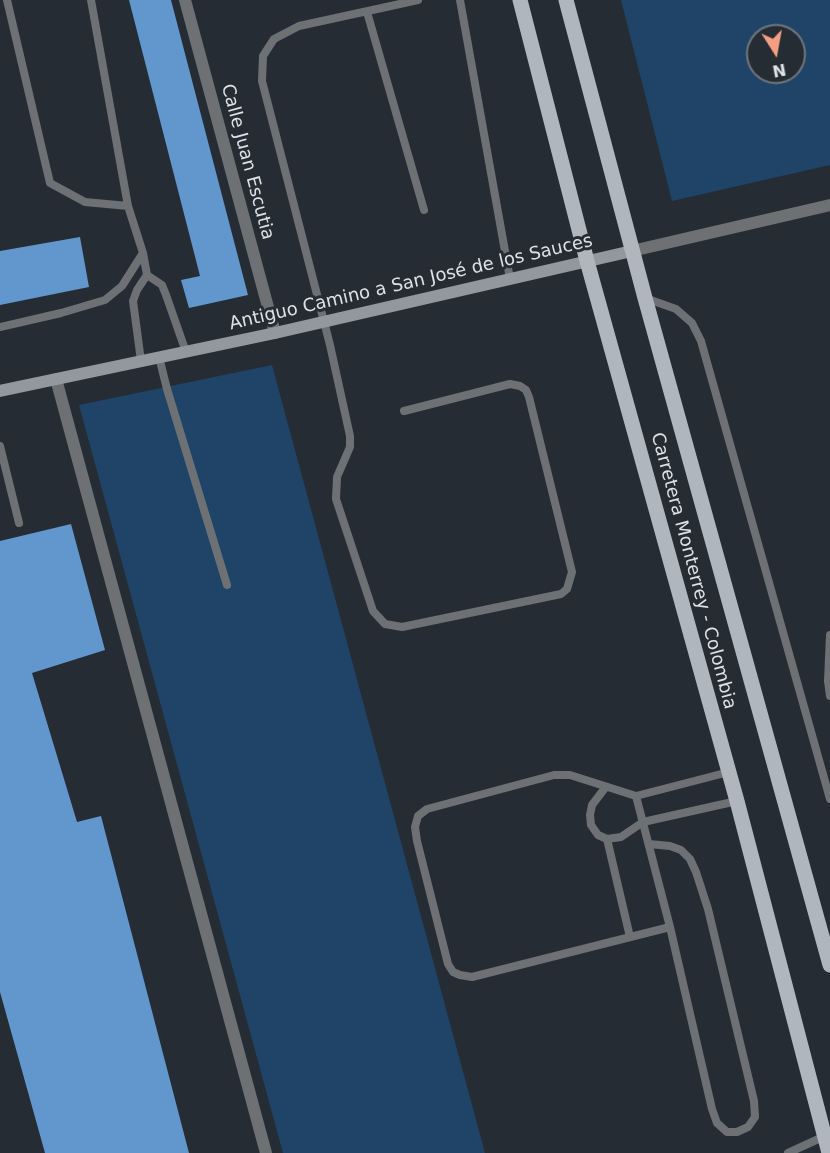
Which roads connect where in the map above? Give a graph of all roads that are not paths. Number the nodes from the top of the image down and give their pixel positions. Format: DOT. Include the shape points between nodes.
graph roads {
  1 [pos="7,0"];
  2 [pos="91,0"];
  3 [pos="185,0"];
  4 [pos="418,0"];
  5 [pos="459,0"];
  6 [pos="520,0"];
  7 [pos="566,0"];
  8 [pos="367,12"];
  9 [pos="830,205"];
  10 [pos="128,206"];
  11 [pos="424,210"];
  12 [pos="632,251"];
  13 [pos="143,253"];
  14 [pos="587,261"];
  15 [pos="147,275"];
  16 [pos="510,279"];
  17 [pos="645,298"];
  18 [pos="323,322"];
  19 [pos="0,327"];
  20 [pos="274,333"];
  21 [pos="186,352"];
  22 [pos="159,357"];
  23 [pos="141,361"];
  24 [pos="56,379"];
  25 [pos="0,391"];
  26 [pos="404,411"];
  27 [pos="0,450"];
  28 [pos="19,523"];
  29 [pos="227,585"];
  30 [pos="830,635"];
  31 [pos="830,696"];
  32 [pos="729,772"];
  33 [pos="605,788"];
  34 [pos="636,796"];
  35 [pos="830,799"];
  36 [pos="737,801"];
  37 [pos="643,822"];
  38 [pos="607,839"];
  39 [pos="649,844"];
  40 [pos="670,927"];
  41 [pos="630,937"];
  42 [pos="830,965"];
  43 [pos="825,1136"];
  44 [pos="266,1153"];
  45 [pos="788,1153"];
  46 [pos="830,1153"];
  1 -- 10 [label="lane" via="50,183 85,202"];
  2 -- 10 [label="lane"];
  3 -- 20 [label="street, Calle Juan Escutia"];
  4 -- 8 [label="lane"];
  5 -- 16 [label="lane"];
  6 -- 14 [label="main road, Carretera Monterrey - Colombia"];
  7 -- 12 [label="main road, Carretera Monterrey - Colombia"];
  8 -- 11 [label="lane"];
  8 -- 18 [label="lane" via="299,26 274,39 264,56 262,81"];
  9 -- 12 [label="street, Antiguo Camino a San José de los Sauces"];
  10 -- 13 [label="lane"];
  12 -- 14 [label="street, Antiguo Camino a San José de los Sauces"];
  12 -- 17 [label="main road, Carretera Monterrey - Colombia"];
  13 -- 15 [label="lane"];
  13 -- 19 [label="lane" via="122,286 105,300"];
  14 -- 16 [label="street, Antiguo Camino a San José de los Sauces"];
  14 -- 32 [label="main road, Carretera Monterrey - Colombia"];
  15 -- 21 [label="lane" via="162,285"];
  15 -- 23 [label="lane" via="133,301"];
  16 -- 18 [label="street, Antiguo Camino a San José de los Sauces"];
  17 -- 35 [label="lane" via="676,309 692,323 701,341"];
  17 -- 42 [label="main road, Carretera Monterrey - Colombia"];
  18 -- 20 [label="street, Antiguo Camino a San José de los Sauces"];
  18 -- 26 [label="lane" via="350,436 350,447 337,477 336,499 372,611 385,624 402,627 561,594 567,589 572,572 526,390 510,384"];
  20 -- 21 [label="street, Antiguo Camino a San José de los Sauces"];
  21 -- 22 [label="street, Antiguo Camino a San José de los Sauces"];
  22 -- 23 [label="street, Antiguo Camino a San José de los Sauces"];
  22 -- 29 [label="lane"];
  23 -- 24 [label="street, Antiguo Camino a San José de los Sauces"];
  24 -- 25 [label="street, Antiguo Camino a San José de los Sauces"];
  24 -- 44 [label="street"];
  27 -- 28 [label="lane"];
  30 -- 31 [label="lane"];
  32 -- 34 [label="lane"];
  32 -- 36 [label="main road, Carretera Monterrey - Colombia"];
  33 -- 34 [label="lane"];
  33 -- 38 [label="lane" via="592,805 590,815 598,835"];
  33 -- 41 [label="lane" via="570,775 554,775 427,809 418,816 417,841 453,972 472,977"];
  34 -- 37 [label="lane"];
  36 -- 37 [label="lane"];
  36 -- 43 [label="main road, Carretera Monterrey - Colombia"];
  37 -- 38 [label="lane" via="621,837"];
  37 -- 39 [label="lane"];
  38 -- 41 [label="lane"];
  39 -- 40 [label="lane"];
  39 -- 40 [label="lane" via="681,850 690,859 708,909 754,1101 755,1117 748,1127 737,1131 727,1132 717,1123 712,1109"];
  40 -- 41 [label="lane"];
  43 -- 45 [label="lane"];
  43 -- 46 [label="main road, Carretera Monterrey - Colombia"];
}
